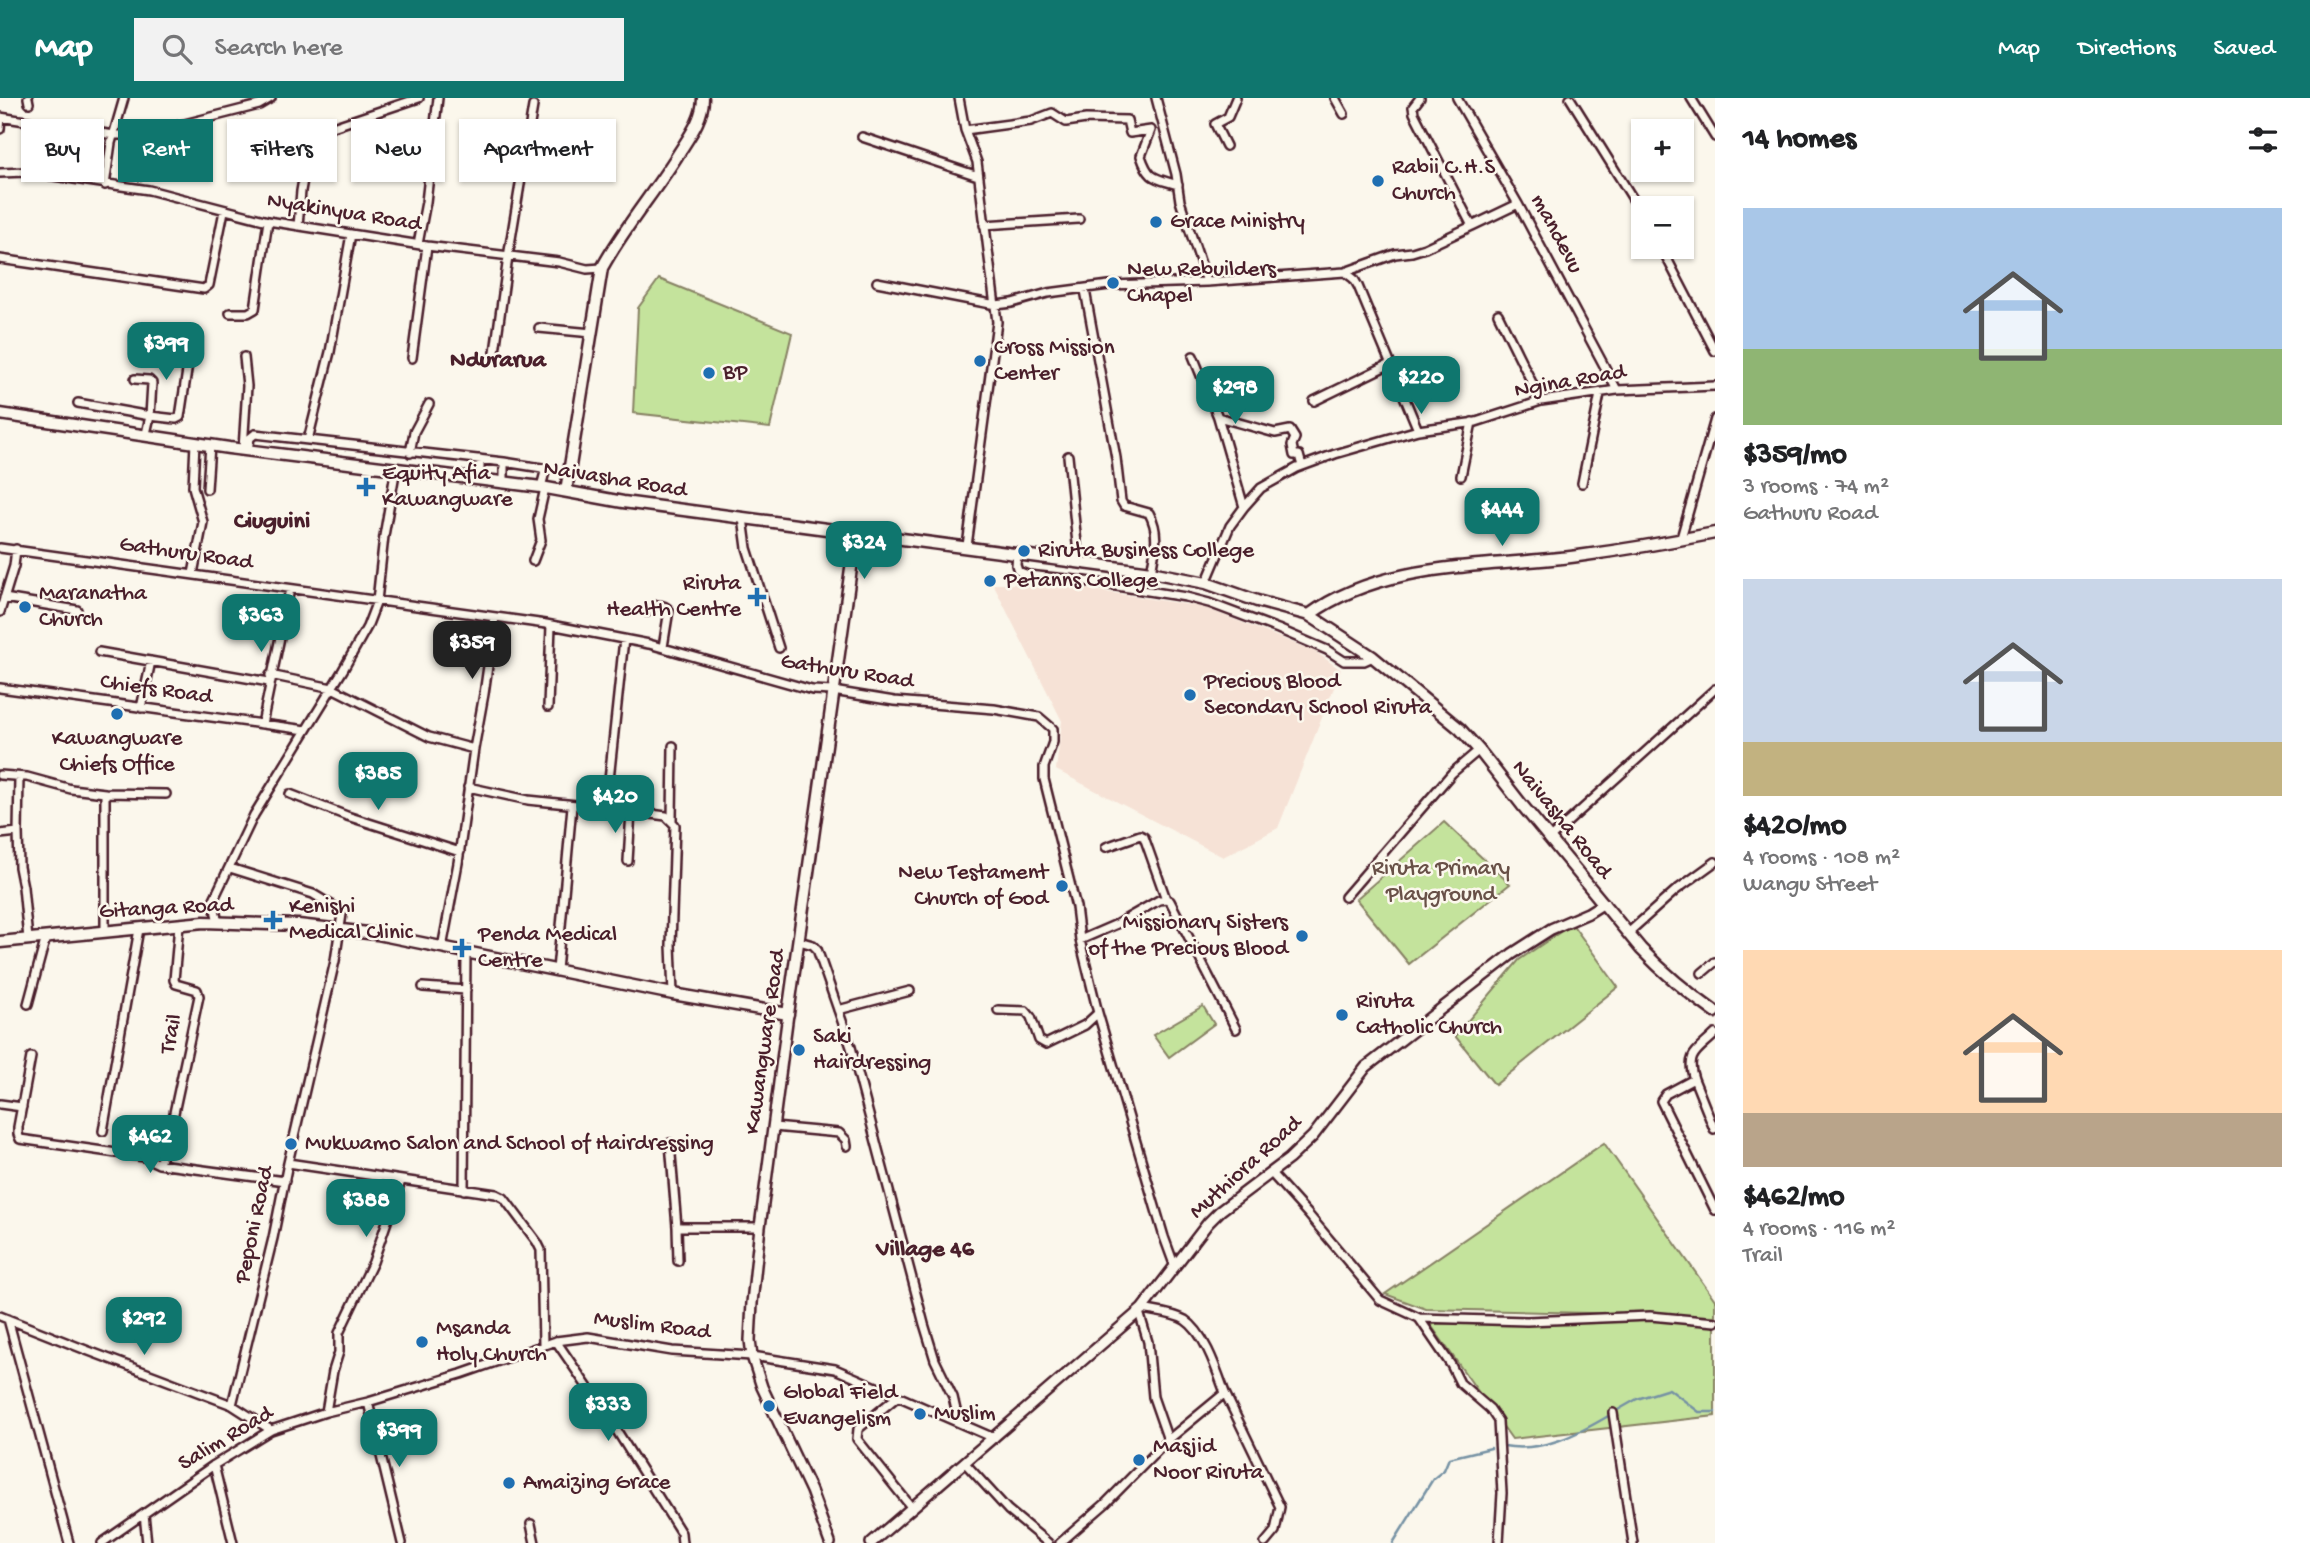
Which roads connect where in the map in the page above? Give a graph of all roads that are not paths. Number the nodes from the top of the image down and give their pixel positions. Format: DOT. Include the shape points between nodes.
graph roads {
  1 [pos="124,98"];
  2 [pos="271,98"];
  3 [pos="419,98"];
  4 [pos="438,98"];
  5 [pos="704,98"];
  6 [pos="960,98"];
  7 [pos="1156,98"];
  8 [pos="1237,98"];
  9 [pos="1335,98"];
  10 [pos="1420,98"];
  11 [pos="1457,98"];
  12 [pos="1570,98"];
  13 [pos="1691,98"];
  14 [pos="533,106"];
  15 [pos="1344,114"];
  16 [pos="0,117"];
  17 [pos="337,125"];
  18 [pos="0,129"];
  19 [pos="965,130"];
  20 [pos="114,135"];
  21 [pos="862,137"];
  22 [pos="1715,138"];
  23 [pos="1226,146"];
  24 [pos="0,173"];
  25 [pos="978,176"];
  26 [pos="303,182"];
  27 [pos="105,185"];
  28 [pos="1178,185"];
  29 [pos="1631,196"];
  30 [pos="1518,204"];
  31 [pos="224,211"];
  32 [pos="1079,219"];
  33 [pos="268,221"];
  34 [pos="984,225"];
  35 [pos="298,226"];
  36 [pos="1472,226"];
  37 [pos="351,234"];
  38 [pos="422,245"];
  39 [pos="508,257"];
  40 [pos="0,259"];
  41 [pos="1667,259"];
  42 [pos="602,268"];
  43 [pos="1346,271"];
  44 [pos="877,282"];
  45 [pos="1207,282"];
  46 [pos="1085,290"];
  47 [pos="996,305"];
  48 [pos="230,313"];
  49 [pos="1498,314"];
  50 [pos="539,328"];
  51 [pos="592,333"];
  52 [pos="1715,351"];
  53 [pos="495,352"];
  54 [pos="1193,356"];
  55 [pos="244,357"];
  56 [pos="412,358"];
  57 [pos="1390,363"];
  58 [pos="188,364"];
  59 [pos="135,379"];
  60 [pos="1715,386"];
  61 [pos="1617,390"];
  62 [pos="1600,394"];
  63 [pos="1314,401"];
  64 [pos="1541,401"];
  65 [pos="78,403"];
  66 [pos="429,404"];
  67 [pos="0,414"];
  68 [pos="150,416"];
  69 [pos="1218,417"];
  70 [pos="1715,419"];
  71 [pos="1472,422"];
  72 [pos="1418,430"];
  73 [pos="146,434"];
  74 [pos="294,439"];
  75 [pos="308,440"];
  76 [pos="195,442"];
  77 [pos="334,444"];
  78 [pos="211,445"];
  79 [pos="387,449"];
  80 [pos="246,450"];
  81 [pos="410,453"];
  82 [pos="422,453"];
  83 [pos="292,455"];
  84 [pos="1068,456"];
  85 [pos="480,459"];
  86 [pos="332,460"];
  87 [pos="503,462"];
  88 [pos="384,466"];
  89 [pos="1302,466"];
  90 [pos="396,468"];
  91 [pos="421,471"];
  92 [pos="1461,476"];
  93 [pos="480,479"];
  94 [pos="504,482"];
  95 [pos="1582,483"];
  96 [pos="543,488"];
  97 [pos="207,489"];
  98 [pos="566,491"];
  99 [pos="1244,508"];
  100 [pos="743,518"];
  101 [pos="1715,533"];
  102 [pos="856,534"];
  103 [pos="1681,538"];
  104 [pos="967,547"];
  105 [pos="0,548"];
  106 [pos="16,549"];
  107 [pos="1017,554"];
  108 [pos="533,561"];
  109 [pos="1083,563"];
  110 [pos="1151,572"];
  111 [pos="193,575"];
  112 [pos="1085,581"];
  113 [pos="1206,583"];
  114 [pos="290,589"];
  115 [pos="4,598"];
  116 [pos="377,601"];
  117 [pos="77,610"];
  118 [pos="0,612"];
  119 [pos="647,612"];
  120 [pos="1309,615"];
  121 [pos="495,617"];
  122 [pos="551,625"];
  123 [pos="624,639"];
  124 [pos="663,647"];
  125 [pos="779,648"];
  126 [pos="99,652"];
  127 [pos="1373,657"];
  128 [pos="151,662"];
  129 [pos="270,679"];
  130 [pos="0,688"];
  131 [pos="332,688"];
  132 [pos="1715,689"];
  133 [pos="833,691"];
  134 [pos="548,707"];
  135 [pos="141,708"];
  136 [pos="261,724"];
  137 [pos="306,730"];
  138 [pos="673,746"];
  139 [pos="474,749"];
  140 [pos="1479,750"];
  141 [pos="0,775"];
  142 [pos="19,777"];
  143 [pos="468,787"];
  144 [pos="105,793"];
  145 [pos="166,794"];
  146 [pos="290,794"];
  147 [pos="572,806"];
  148 [pos="606,808"];
  149 [pos="631,811"];
  150 [pos="672,820"];
  151 [pos="18,832"];
  152 [pos="0,834"];
  153 [pos="1549,839"];
  154 [pos="1106,846"];
  155 [pos="460,852"];
  156 [pos="628,861"];
  157 [pos="1715,862"];
  158 [pos="230,868"];
  159 [pos="1345,897"];
  160 [pos="1166,898"];
  161 [pos="1604,903"];
  162 [pos="218,922"];
  163 [pos="178,925"];
  164 [pos="139,929"];
  165 [pos="339,929"];
  166 [pos="105,930"];
  167 [pos="1628,933"];
  168 [pos="46,937"];
  169 [pos="28,939"];
  170 [pos="1080,940"];
  171 [pos="799,941"];
  172 [pos="0,942"];
  173 [pos="442,948"];
  174 [pos="466,952"];
  175 [pos="1715,962"];
  176 [pos="557,970"];
  177 [pos="1702,973"];
  178 [pos="423,986"];
  179 [pos="466,990"];
  180 [pos="910,991"];
  181 [pos="673,994"];
  182 [pos="28,1004"];
  183 [pos="838,1010"];
  184 [pos="998,1010"];
  185 [pos="1715,1012"];
  186 [pos="1098,1013"];
  187 [pos="788,1014"];
  188 [pos="1236,1029"];
  189 [pos="1715,1034"];
  190 [pos="31,1057"];
  191 [pos="1694,1079"];
  192 [pos="0,1104"];
  193 [pos="22,1107"];
  194 [pos="774,1127"];
  195 [pos="1714,1129"];
  196 [pos="103,1131"];
  197 [pos="670,1143"];
  198 [pos="848,1146"];
  199 [pos="288,1163"];
  200 [pos="159,1164"];
  201 [pos="1272,1173"];
  202 [pos="285,1181"];
  203 [pos="401,1181"];
  204 [pos="464,1190"];
  205 [pos="1715,1210"];
  206 [pos="677,1227"];
  207 [pos="760,1227"];
  208 [pos="678,1261"];
  209 [pos="1175,1267"];
  210 [pos="1140,1310"];
  211 [pos="4,1317"];
  212 [pos="1419,1318"];
  213 [pos="1715,1322"];
  214 [pos="556,1341"];
  215 [pos="543,1345"];
  216 [pos="752,1356"];
  217 [pos="1226,1393"];
  218 [pos="898,1396"];
  219 [pos="368,1402"];
  220 [pos="232,1405"];
  221 [pos="326,1412"];
  222 [pos="1613,1413"];
  223 [pos="955,1421"];
  224 [pos="271,1430"];
  225 [pos="994,1438"];
  226 [pos="1168,1440"];
  227 [pos="965,1463"];
  228 [pos="214,1465"];
  229 [pos="912,1507"];
  230 [pos="144,1514"];
  231 [pos="531,1524"];
  232 [pos="69,1543"];
  233 [pos="102,1543"];
  234 [pos="147,1543"];
  235 [pos="233,1543"];
  236 [pos="402,1543"];
  237 [pos="535,1543"];
  238 [pos="682,1543"];
  239 [pos="830,1543"];
  240 [pos="871,1543"];
  241 [pos="1048,1543"];
  242 [pos="1060,1543"];
  243 [pos="1265,1543"];
  244 [pos="1499,1543"];
  245 [pos="1633,1543"];
  1 -- 20 [label="street"];
  2 -- 20 [label="street" via="157,131"];
  3 -- 17 [label="street"];
  4 -- 38 [label="street"];
  5 -- 42 [label="main road" via="692,132"];
  6 -- 19 [label="street"];
  7 -- 28 [label="street"];
  8 -- 23 [label="street" via="1228,117 1215,124"];
  9 -- 15 [label="street"];
  10 -- 36 [label="street" via="1414,113"];
  11 -- 30 [label="street, mandevu"];
  12 -- 29 [label="street"];
  13 -- 22 [label="street"];
  14 -- 39 [label="street"];
  16 -- 18 [label="street"];
  16 -- 20 [label="street"];
  19 -- 25 [label="street"];
  19 -- 28 [label="street" via="1031,121 1052,113 1066,122 1127,120 1130,133 1151,130 1140,156 1146,172"];
  20 -- 27 [label="street"];
  21 -- 25 [label="street"];
  24 -- 27 [label="street, Nyakinyua Road" via="26,172"];
  25 -- 34 [label="street"];
  26 -- 35 [label="street"];
  27 -- 31 [label="street, Nyakinyua Road" via="149,190"];
  28 -- 45 [label="street"];
  30 -- 36 [label="street"];
  30 -- 61 [label="street, mandevu"];
  31 -- 33 [label="street, Nyakinyua Road"];
  31 -- 40 [label="street" via="209,285 204,289"];
  32 -- 34 [label="street"];
  33 -- 35 [label="street, Nyakinyua Road"];
  33 -- 48 [label="street" via="255,309"];
  34 -- 47 [label="street"];
  35 -- 37 [label="street, Nyakinyua Road"];
  36 -- 43 [label="street" via="1425,248"];
  37 -- 38 [label="street, Nyakinyua Road"];
  37 -- 75 [label="street" via="330,352"];
  38 -- 39 [label="street, Nyakinyua Road"];
  38 -- 56 [label="street"];
  39 -- 42 [label="street, Nyakinyua Road"];
  39 -- 53 [label="street"];
  41 -- 52 [label="street"];
  42 -- 51 [label="main road"];
  43 -- 45 [label="street"];
  43 -- 57 [label="street" via="1358,286"];
  44 -- 47 [label="street"];
  45 -- 46 [label="street"];
  46 -- 47 [label="street"];
  46 -- 110 [label="street" via="1121,501 1149,513 1156,531"];
  47 -- 104 [label="street"];
  49 -- 64 [label="street"];
  50 -- 51 [label="street"];
  51 -- 98 [label="main road"];
  54 -- 69 [label="street"];
  55 -- 80 [label="street"];
  57 -- 63 [label="street"];
  57 -- 72 [label="street"];
  58 -- 68 [label="street" via="180,417"];
  59 -- 68 [label="street" via="152,383"];
  60 -- 61 [label="street, Ngina Road"];
  61 -- 62 [label="street, Ngina Road"];
  62 -- 64 [label="street, Ngina Road"];
  62 -- 95 [label="street"];
  64 -- 71 [label="street, Ngina Road"];
  65 -- 68 [label="street"];
  66 -- 81 [label="street" via="414,432"];
  67 -- 73 [label="main road, Naivasha Road"];
  68 -- 73 [label="street"];
  69 -- 89 [label="street" via="1275,433 1290,430 1296,438 1294,455 1299,455"];
  69 -- 99 [label="street"];
  70 -- 103 [label="street"];
  71 -- 72 [label="street, Ngina Road"];
  71 -- 92 [label="street"];
  72 -- 89 [label="street, Ngina Road"];
  73 -- 76 [label="main road, Naivasha Road"];
  74 -- 75 [label="street"];
  74 -- 80 [label="street" via="255,434"];
  74 -- 83 [label="street"];
  75 -- 77 [label="street"];
  76 -- 78 [label="main road, Naivasha Road"];
  76 -- 111 [label="street" via="193,487 203,522"];
  77 -- 79 [label="street"];
  77 -- 86 [label="street"];
  78 -- 80 [label="main road, Naivasha Road"];
  78 -- 97 [label="street"];
  79 -- 81 [label="street"];
  79 -- 88 [label="street"];
  80 -- 83 [label="main road, Naivasha Road"];
  81 -- 82 [label="street"];
  82 -- 85 [label="street"];
  82 -- 91 [label="street"];
  83 -- 86 [label="main road, Naivasha Road"];
  84 -- 109 [label="street"];
  85 -- 87 [label="street"];
  85 -- 93 [label="street"];
  86 -- 88 [label="main road, Naivasha Road"];
  87 -- 94 [label="street"];
  87 -- 96 [label="street" via="542,468"];
  88 -- 90 [label="main road, Naivasha Road"];
  89 -- 99 [label="street, Ngina Road" via="1261,488"];
  90 -- 91 [label="main road, Naivasha Road"];
  90 -- 116 [label="street"];
  91 -- 93 [label="main road, Naivasha Road"];
  93 -- 94 [label="main road, Naivasha Road"];
  94 -- 96 [label="main road, Naivasha Road"];
  96 -- 98 [label="main road, Naivasha Road"];
  96 -- 108 [label="street" via="538,519 541,541"];
  98 -- 100 [label="main road, Naivasha Road"];
  99 -- 113 [label="street, Ngina Road" via="1230,526"];
  100 -- 102 [label="main road, Naivasha Road"];
  100 -- 125 [label="street" via="747,548"];
  101 -- 103 [label="main road"];
  102 -- 104 [label="main road, Naivasha Road"];
  102 -- 133 [label="main road, Kawangware Road"];
  103 -- 120 [label="main road" via="1578,556 1420,572 1338,596"];
  104 -- 107 [label="main road, Naivasha Road"];
  105 -- 106 [label="street, Gathuru Road"];
  106 -- 111 [label="street, Gathuru Road"];
  106 -- 115 [label="street"];
  107 -- 109 [label="main road, Naivasha Road"];
  107 -- 112 [label="street" via="1018,571 1028,575"];
  109 -- 110 [label="main road, Naivasha Road"];
  109 -- 112 [label="street"];
  110 -- 113 [label="main road, Naivasha Road"];
  111 -- 114 [label="street, Gathuru Road"];
  112 -- 127 [label="street" via="1209,603 1344,661"];
  113 -- 120 [label="main road, Naivasha Road"];
  114 -- 116 [label="street, Gathuru Road"];
  114 -- 129 [label="street"];
  115 -- 117 [label="street"];
  115 -- 118 [label="street"];
  116 -- 121 [label="street, Gathuru Road"];
  116 -- 131 [label="street"];
  119 -- 124 [label="street" via="655,605 669,610"];
  120 -- 127 [label="main road, Naivasha Road"];
  121 -- 122 [label="street, Gathuru Road"];
  121 -- 139 [label="street"];
  122 -- 123 [label="street, Gathuru Road"];
  122 -- 134 [label="street"];
  123 -- 124 [label="street, Gathuru Road"];
  123 -- 148 [label="street"];
  124 -- 133 [label="street, Gathuru Road" via="790,686"];
  126 -- 128 [label="street"];
  127 -- 140 [label="main road, Naivasha Road"];
  128 -- 129 [label="street"];
  128 -- 135 [label="street"];
  129 -- 131 [label="street"];
  129 -- 136 [label="street"];
  130 -- 135 [label="street, Chiefs Road"];
  131 -- 137 [label="street"];
  131 -- 139 [label="street" via="429,737"];
  132 -- 153 [label="street"];
  133 -- 170 [label="street, Gathuru Road" via="994,709 1047,722 1053,729 1053,742 1044,779"];
  133 -- 171 [label="main road, Kawangware Road"];
  135 -- 136 [label="street, Chiefs Road"];
  136 -- 137 [label="street, Chiefs Road"];
  137 -- 158 [label="street" via="254,815"];
  138 -- 150 [label="street"];
  139 -- 143 [label="street"];
  140 -- 153 [label="main road, Naivasha Road"];
  140 -- 159 [label="street" via="1452,773"];
  141 -- 142 [label="street"];
  142 -- 144 [label="street"];
  142 -- 151 [label="street"];
  143 -- 147 [label="street"];
  143 -- 155 [label="street"];
  144 -- 145 [label="street"];
  144 -- 166 [label="street"];
  146 -- 155 [label="street"];
  147 -- 148 [label="street"];
  147 -- 176 [label="street"];
  148 -- 149 [label="street"];
  149 -- 150 [label="street"];
  149 -- 156 [label="street"];
  150 -- 181 [label="street" via="676,834"];
  151 -- 152 [label="street"];
  151 -- 169 [label="street"];
  153 -- 161 [label="main road, Naivasha Road"];
  154 -- 160 [label="street" via="1144,837"];
  155 -- 173 [label="street"];
  157 -- 167 [label="street"];
  158 -- 162 [label="street" via="214,901"];
  158 -- 165 [label="street" via="328,902 342,914"];
  160 -- 170 [label="street"];
  160 -- 188 [label="street"];
  161 -- 167 [label="main road, Naivasha Road"];
  161 -- 201 [label="street, Muthiora Road" via="1512,954 1366,1067 1313,1136"];
  162 -- 163 [label="main road, Gitanga Road"];
  162 -- 165 [label="main road, Gitanga Road"];
  163 -- 164 [label="main road, Gitanga Road"];
  163 -- 200 [label="street, Trail" via="174,980 197,990 199,996 172,1128"];
  164 -- 166 [label="main road, Gitanga Road"];
  164 -- 196 [label="street"];
  165 -- 173 [label="main road, Gitanga Road"];
  165 -- 199 [label="street, Peponi Road"];
  166 -- 168 [label="main road, Gitanga Road"];
  167 -- 185 [label="main road, Naivasha Road" via="1661,970"];
  168 -- 169 [label="main road, Gitanga Road"];
  168 -- 182 [label="street"];
  169 -- 172 [label="main road, Gitanga Road"];
  170 -- 186 [label="street, Gathuru Road"];
  171 -- 183 [label="street" via="817,949"];
  171 -- 187 [label="main road, Kawangware Road"];
  173 -- 174 [label="main road, Gitanga Road"];
  174 -- 176 [label="main road, Gitanga Road"];
  174 -- 179 [label="street"];
  175 -- 177 [label="street"];
  176 -- 181 [label="main road, Gitanga Road"];
  178 -- 179 [label="street"];
  179 -- 204 [label="street"];
  180 -- 183 [label="street"];
  181 -- 187 [label="main road, Gitanga Road"];
  183 -- 223 [label="street" via="924,1324 955,1403"];
  184 -- 186 [label="street" via="1026,1011 1039,1040 1046,1044 1085,1026"];
  186 -- 209 [label="street, Gathuru Road"];
  187 -- 194 [label="street, Kawangware Road"];
  189 -- 191 [label="street" via="1691,1058"];
  190 -- 193 [label="street"];
  191 -- 195 [label="street"];
  191 -- 205 [label="street" via="1661,1101"];
  192 -- 193 [label="street"];
  193 -- 200 [label="street" via="20,1139 144,1157"];
  194 -- 198 [label="street" via="839,1133"];
  194 -- 207 [label="street, Kawangware Road"];
  197 -- 206 [label="street"];
  199 -- 202 [label="street, Peponi Road"];
  199 -- 203 [label="street"];
  200 -- 202 [label="street"];
  201 -- 209 [label="street, Muthiora Road" via="1220,1211"];
  201 -- 212 [label="street" via="1380,1300"];
  202 -- 220 [label="street, Peponi Road"];
  203 -- 204 [label="street"];
  203 -- 221 [label="street" via="373,1262 339,1334"];
  204 -- 215 [label="street" via="504,1198 537,1242"];
  206 -- 207 [label="street"];
  206 -- 208 [label="street"];
  207 -- 216 [label="street, Kawangware Road"];
  209 -- 210 [label="street, Muthiora Road"];
  210 -- 217 [label="street" via="1174,1316 1193,1327"];
  210 -- 225 [label="street, Muthiora Road"];
  210 -- 226 [label="street" via="1153,1397"];
  211 -- 220 [label="street"];
  211 -- 232 [label="street"];
  212 -- 213 [label="street" via="1527,1321 1650,1316"];
  212 -- 244 [label="street" via="1461,1383 1498,1421"];
  214 -- 215 [label="street, Muslim Road"];
  214 -- 216 [label="street, Muslim Road" via="587,1337"];
  214 -- 238 [label="street" via="681,1533"];
  215 -- 219 [label="street, Salim Road"];
  216 -- 218 [label="street, Muslim Road" via="835,1369"];
  216 -- 239 [label="street, Kawangware Road"];
  217 -- 226 [label="street"];
  217 -- 243 [label="street" via="1280,1507 1275,1531"];
  218 -- 223 [label="street, Muslim Road"];
  218 -- 229 [label="street" via="856,1434"];
  219 -- 221 [label="street, Salim Road"];
  219 -- 236 [label="street"];
  220 -- 224 [label="street"];
  221 -- 224 [label="street, Salim Road"];
  222 -- 245 [label="street"];
  223 -- 225 [label="street, Muslim Road"];
  224 -- 228 [label="street, Salim Road"];
  225 -- 227 [label="street, Muthiora Road"];
  226 -- 242 [label="street"];
  227 -- 229 [label="street, Muthiora Road"];
  227 -- 241 [label="street" via="1008,1510"];
  228 -- 230 [label="street, Salim Road"];
  228 -- 235 [label="street"];
  229 -- 240 [label="street, Muthiora Road"];
  230 -- 233 [label="street, Salim Road"];
  230 -- 234 [label="street"];
  231 -- 237 [label="street"];
}
